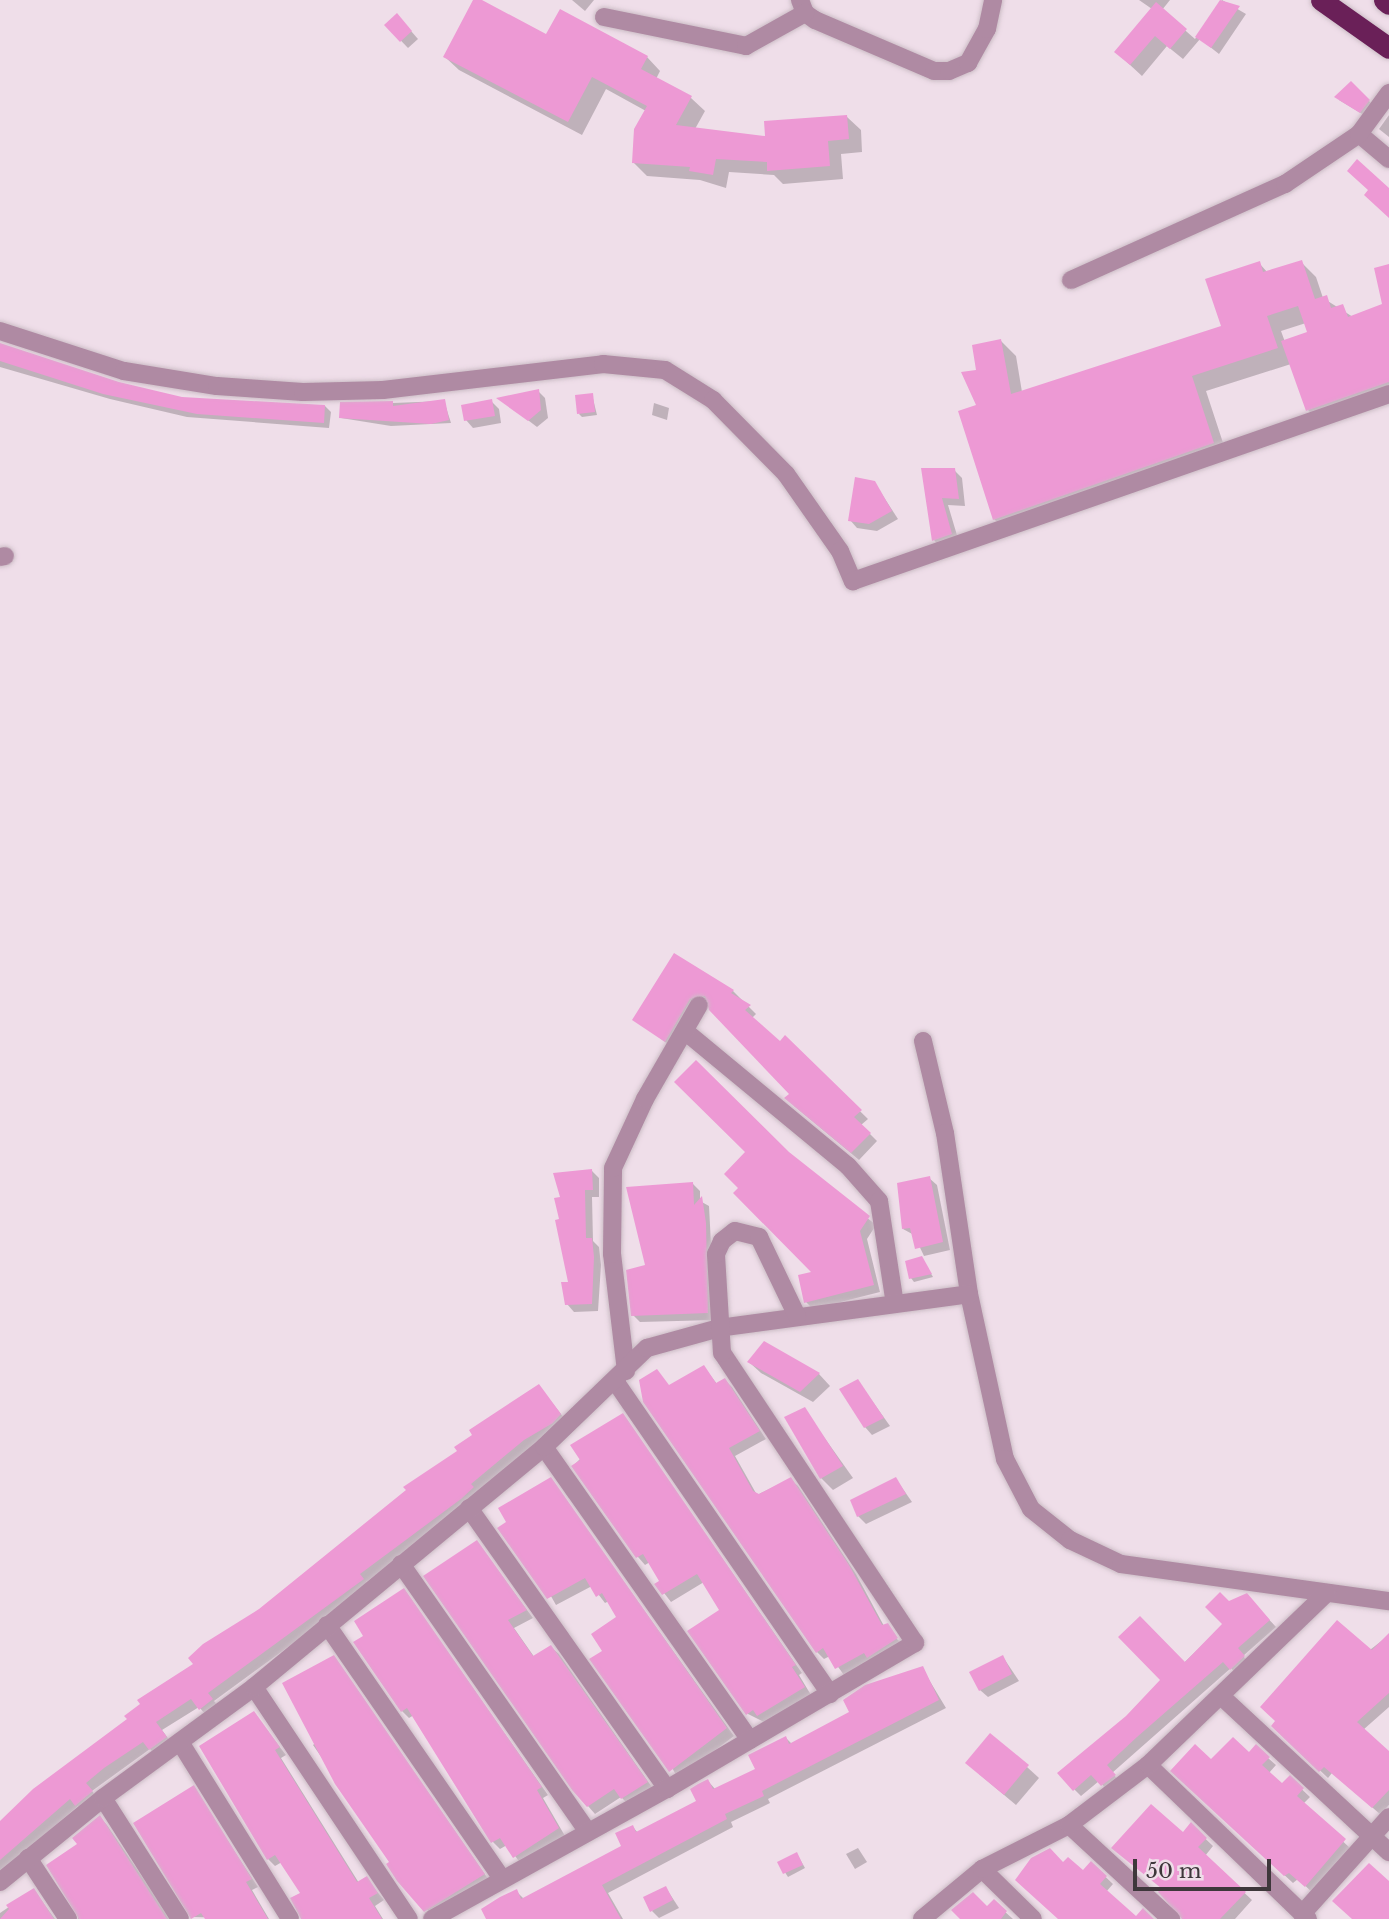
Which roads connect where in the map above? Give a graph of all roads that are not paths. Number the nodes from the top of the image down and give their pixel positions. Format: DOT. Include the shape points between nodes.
graph roads {
  1 [pos="993,0"];
  2 [pos="1321,0"];
  3 [pos="1384,0"];
  4 [pos="1389,4"];
  5 [pos="802,6"];
  6 [pos="604,17"];
  7 [pos="1382,43"];
  8 [pos="1389,93"];
  9 [pos="1359,134"];
  10 [pos="1389,159"];
  11 [pos="1071,280"];
  12 [pos="0,331"];
  13 [pos="1389,394"];
  14 [pos="699,1005"];
  15 [pos="686,1032"];
  16 [pos="923,1041"];
  17 [pos="968,1294"];
  18 [pos="895,1304"];
  19 [pos="797,1316"];
  20 [pos="719,1328"];
  21 [pos="620,1376"];
  22 [pos="544,1447"];
  23 [pos="469,1508"];
  24 [pos="401,1563"];
  25 [pos="1328,1593"];
  26 [pos="1389,1601"];
  27 [pos="327,1625"];
  28 [pos="254,1687"];
  29 [pos="830,1694"];
  30 [pos="1222,1698"];
  31 [pos="750,1740"];
  32 [pos="180,1742"];
  33 [pos="1148,1765"];
  34 [pos="667,1789"];
  35 [pos="103,1798"];
  36 [pos="1389,1817"];
  37 [pos="1069,1825"];
  38 [pos="587,1831"];
  39 [pos="1371,1836"];
  40 [pos="1389,1852"];
  41 [pos="28,1858"];
  42 [pos="982,1869"];
  43 [pos="502,1879"];
  44 [pos="0,1882"];
  45 [pos="1305,1916"];
  46 [pos="68,1919"];
  47 [pos="180,1919"];
  48 [pos="290,1919"];
  49 [pos="409,1919"];
  50 [pos="432,1919"];
  51 [pos="922,1919"];
  52 [pos="1033,1919"];
  53 [pos="1171,1919"];
  1 -- 5 [label="street" via="987,30 968,63 949,71 934,71"];
  2 -- 7 [label="highway"];
  3 -- 4 [label="highway"];
  5 -- 6 [label="street" via="746,46"];
  8 -- 9 [label="street"];
  9 -- 10 [label="street"];
  9 -- 11 [label="street" via="1285,184"];
  12 -- 13 [label="street" via="124,371 217,386 303,392 383,390 603,364 665,370 713,400 786,474 840,551 853,581"];
  14 -- 15 [label="street"];
  15 -- 18 [label="street" via="848,1166 879,1201"];
  15 -- 21 [label="street" via="645,1099 613,1168 612,1254"];
  16 -- 17 [label="street" via="945,1133"];
  17 -- 18 [label="street"];
  17 -- 25 [label="street" via="1004,1459 1031,1509 1070,1540 1121,1564"];
  18 -- 19 [label="street"];
  19 -- 20 [label="street"];
  19 -- 20 [label="street" via="767,1248 748,1231 735,1231 722,1241 716,1254"];
  20 -- 21 [label="street" via="647,1348"];
  20 -- 29 [label="street" via="722,1353 915,1643"];
  21 -- 22 [label="street"];
  21 -- 29 [label="street"];
  22 -- 23 [label="street"];
  22 -- 31 [label="street"];
  23 -- 24 [label="street"];
  23 -- 34 [label="street"];
  24 -- 27 [label="street"];
  24 -- 38 [label="street"];
  25 -- 26 [label="street"];
  25 -- 30 [label="street"];
  27 -- 28 [label="street"];
  27 -- 43 [label="street"];
  28 -- 32 [label="street"];
  28 -- 49 [label="street"];
  29 -- 31 [label="street"];
  30 -- 33 [label="street"];
  30 -- 39 [label="street"];
  31 -- 34 [label="street"];
  32 -- 35 [label="street"];
  32 -- 48 [label="street"];
  33 -- 37 [label="street"];
  33 -- 45 [label="street"];
  34 -- 38 [label="street"];
  35 -- 41 [label="street"];
  35 -- 47 [label="street"];
  36 -- 39 [label="street"];
  37 -- 42 [label="street"];
  37 -- 53 [label="street"];
  38 -- 43 [label="street"];
  39 -- 40 [label="street"];
  39 -- 45 [label="street"];
  41 -- 44 [label="street"];
  41 -- 46 [label="street"];
  42 -- 51 [label="street"];
  42 -- 52 [label="street"];
  43 -- 50 [label="street"];
}
